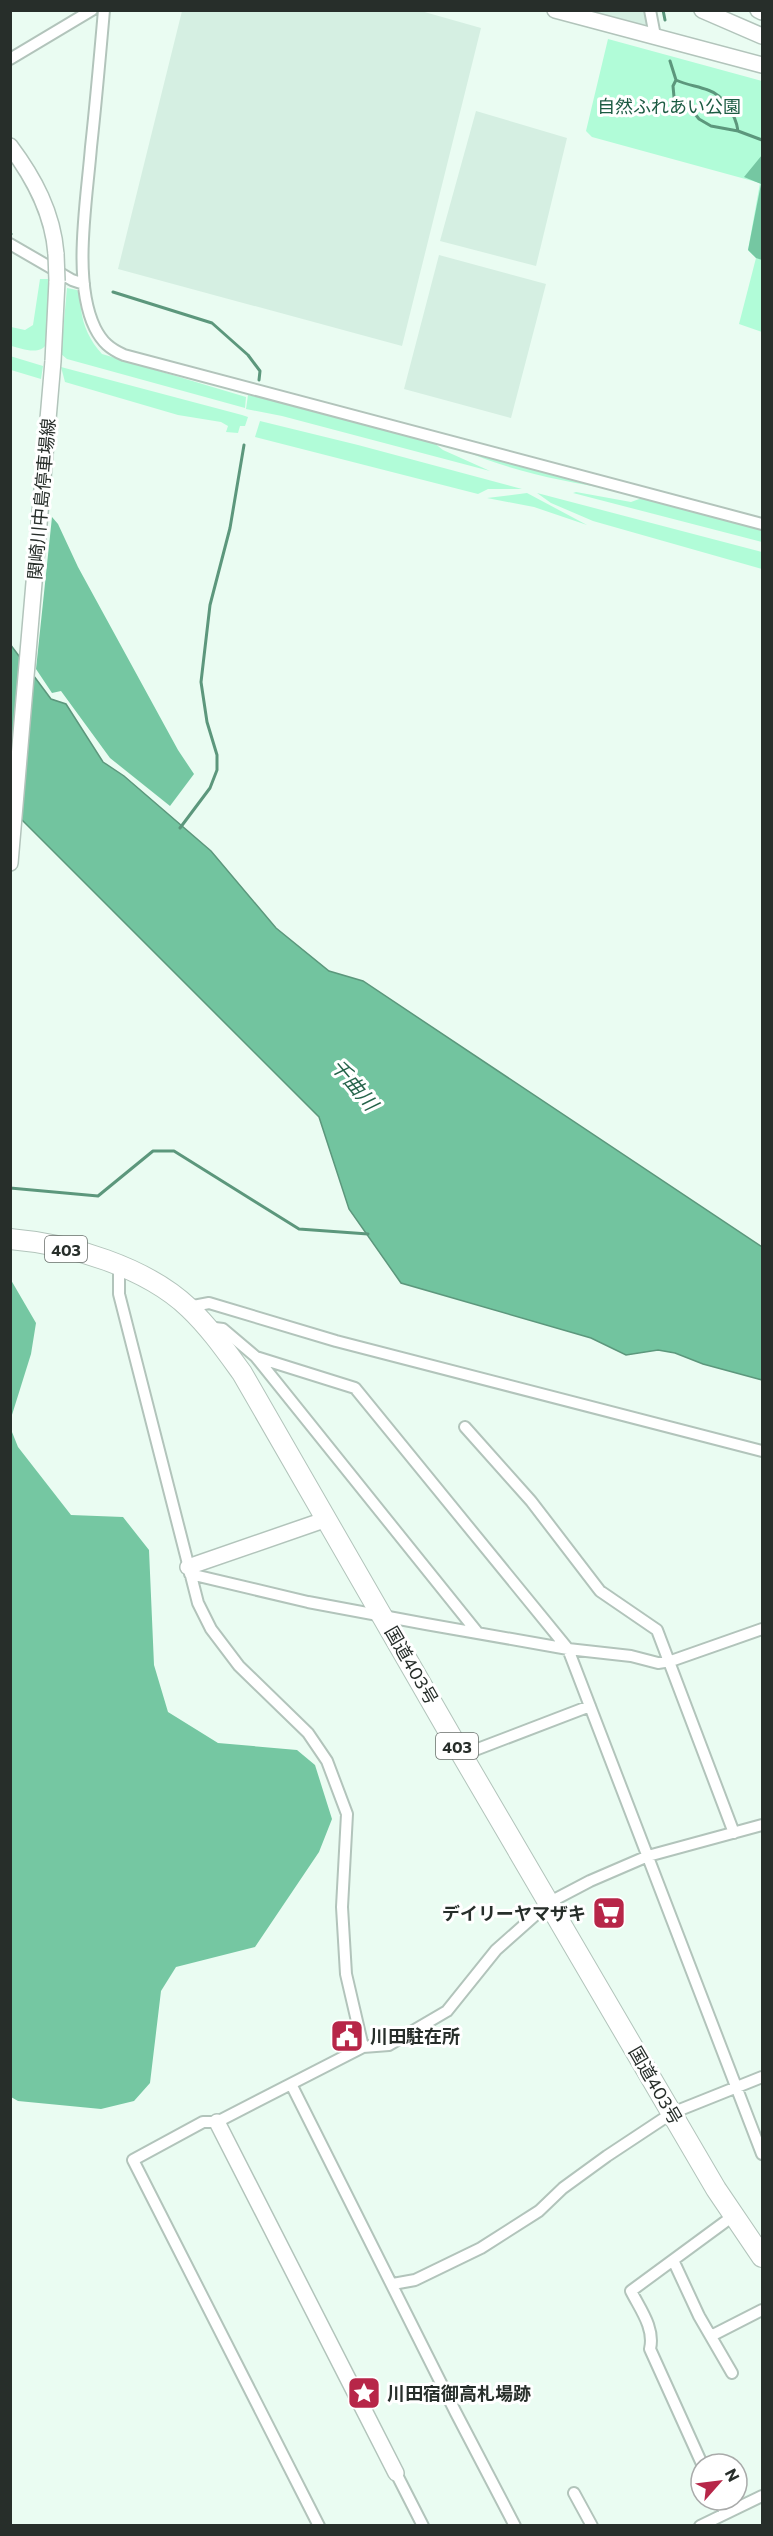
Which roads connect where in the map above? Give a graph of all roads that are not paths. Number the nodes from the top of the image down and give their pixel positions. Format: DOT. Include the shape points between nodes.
graph roads {
  1 [pos="92,10"];
  2 [pos="104,10"];
  3 [pos="555,10"];
  4 [pos="650,10"];
  5 [pos="702,10"];
  6 [pos="758,10"];
  7 [pos="762,12"];
  8 [pos="655,36"];
  9 [pos="762,36"];
  10 [pos="10,59"];
  11 [pos="762,65"];
  12 [pos="10,146"];
  13 [pos="10,244"];
  14 [pos="84,285"];
  15 [pos="762,524"];
  16 [pos="10,863"];
  17 [pos="10,1239"];
  18 [pos="119,1266"];
  19 [pos="149,1279"];
  20 [pos="119,1290"];
  21 [pos="188,1307"];
  22 [pos="207,1327"];
  23 [pos="256,1357"];
  24 [pos="465,1427"];
  25 [pos="762,1451"];
  26 [pos="327,1519"];
  27 [pos="189,1571"];
  28 [pos="384,1616"];
  29 [pos="762,1629"];
  30 [pos="477,1632"];
  31 [pos="568,1649"];
  32 [pos="671,1661"];
  33 [pos="590,1706"];
  34 [pos="462,1755"];
  35 [pos="762,1825"];
  36 [pos="734,1833"];
  37 [pos="648,1856"];
  38 [pos="550,1902"];
  39 [pos="363,2047"];
  40 [pos="762,2077"];
  41 [pos="291,2084"];
  42 [pos="737,2088"];
  43 [pos="672,2114"];
  44 [pos="217,2122"];
  45 [pos="762,2154"];
  46 [pos="733,2216"];
  47 [pos="762,2258"];
  48 [pos="673,2260"];
  49 [pos="393,2284"];
  50 [pos="762,2310"];
  51 [pos="711,2336"];
  52 [pos="732,2373"];
  53 [pos="697,2452"];
  54 [pos="396,2473"];
  55 [pos="574,2493"];
  56 [pos="762,2496"];
  57 [pos="725,2513"];
  58 [pos="319,2526"];
  59 [pos="423,2526"];
  60 [pos="515,2526"];
  61 [pos="592,2526"];
  62 [pos="700,2526"];
  1 -- 10 [label="street"];
  2 -- 14 [label="street" via="83,235"];
  3 -- 8 [label="main road"];
  4 -- 8 [label="street"];
  5 -- 9 [label="main road"];
  6 -- 7 [label="main road"];
  8 -- 11 [label="main road"];
  12 -- 16 [label="main road, 関崎川中島停車場線, bridge" via="27,169 52,223 57,281"];
  13 -- 14 [label="street"];
  14 -- 15 [label="street" via="99,336 112,350 124,355"];
  17 -- 18 [label="highway, 国道403号 / 403" via="56,1246"];
  18 -- 19 [label="highway, 国道403号 / 403"];
  18 -- 20 [label="street"];
  19 -- 20 [label="street" via="133,1281"];
  19 -- 21 [label="highway, 国道403号 / 403"];
  20 -- 27 [label="street"];
  21 -- 22 [label="highway, 国道403号 / 403"];
  21 -- 25 [label="street" via="209,1303 336,1341"];
  22 -- 23 [label="street" via="223,1329"];
  22 -- 26 [label="highway, 国道403号 / 403" via="242,1373"];
  23 -- 30 [label="street"];
  23 -- 31 [label="street" via="355,1388"];
  24 -- 32 [label="street" via="531,1502 600,1591 657,1630"];
  26 -- 27 [label="main road"];
  26 -- 28 [label="highway, 国道403号 / 403"];
  27 -- 28 [label="street" via="308,1602"];
  27 -- 39 [label="street" via="211,1629 239,1666 308,1733 327,1761 347,1814 342,1907 346,1974"];
  28 -- 30 [label="street"];
  28 -- 34 [label="highway, 国道403号 / 403"];
  29 -- 32 [label="street"];
  30 -- 31 [label="street"];
  31 -- 32 [label="street" via="658,1663"];
  31 -- 33 [label="street"];
  32 -- 36 [label="street"];
  33 -- 34 [label="street"];
  33 -- 37 [label="street"];
  34 -- 38 [label="highway, 国道403号 / 403"];
  35 -- 36 [label="street"];
  36 -- 37 [label="street"];
  37 -- 38 [label="street"];
  37 -- 42 [label="street"];
  38 -- 39 [label="street" via="496,1950 447,2011 389,2046"];
  38 -- 43 [label="highway, 国道403号 / 403"];
  39 -- 41 [label="street"];
  40 -- 42 [label="street"];
  41 -- 44 [label="street"];
  41 -- 49 [label="street"];
  42 -- 43 [label="street"];
  42 -- 45 [label="street"];
  43 -- 46 [label="highway, 国道403号 / 403"];
  43 -- 49 [label="street" via="563,2188 539,2211 481,2248 415,2280"];
  44 -- 54 [label="main road"];
  44 -- 58 [label="street" via="203,2122 133,2160"];
  46 -- 47 [label="highway, 国道403号 / 403"];
  46 -- 48 [label="street"];
  48 -- 51 [label="street"];
  48 -- 53 [label="street" via="631,2291 651,2331 650,2349"];
  49 -- 60 [label="street"];
  50 -- 51 [label="street"];
  51 -- 52 [label="street"];
  54 -- 59 [label="street"];
  55 -- 61 [label="street"];
  56 -- 57 [label="street"];
  57 -- 62 [label="street"];
}
